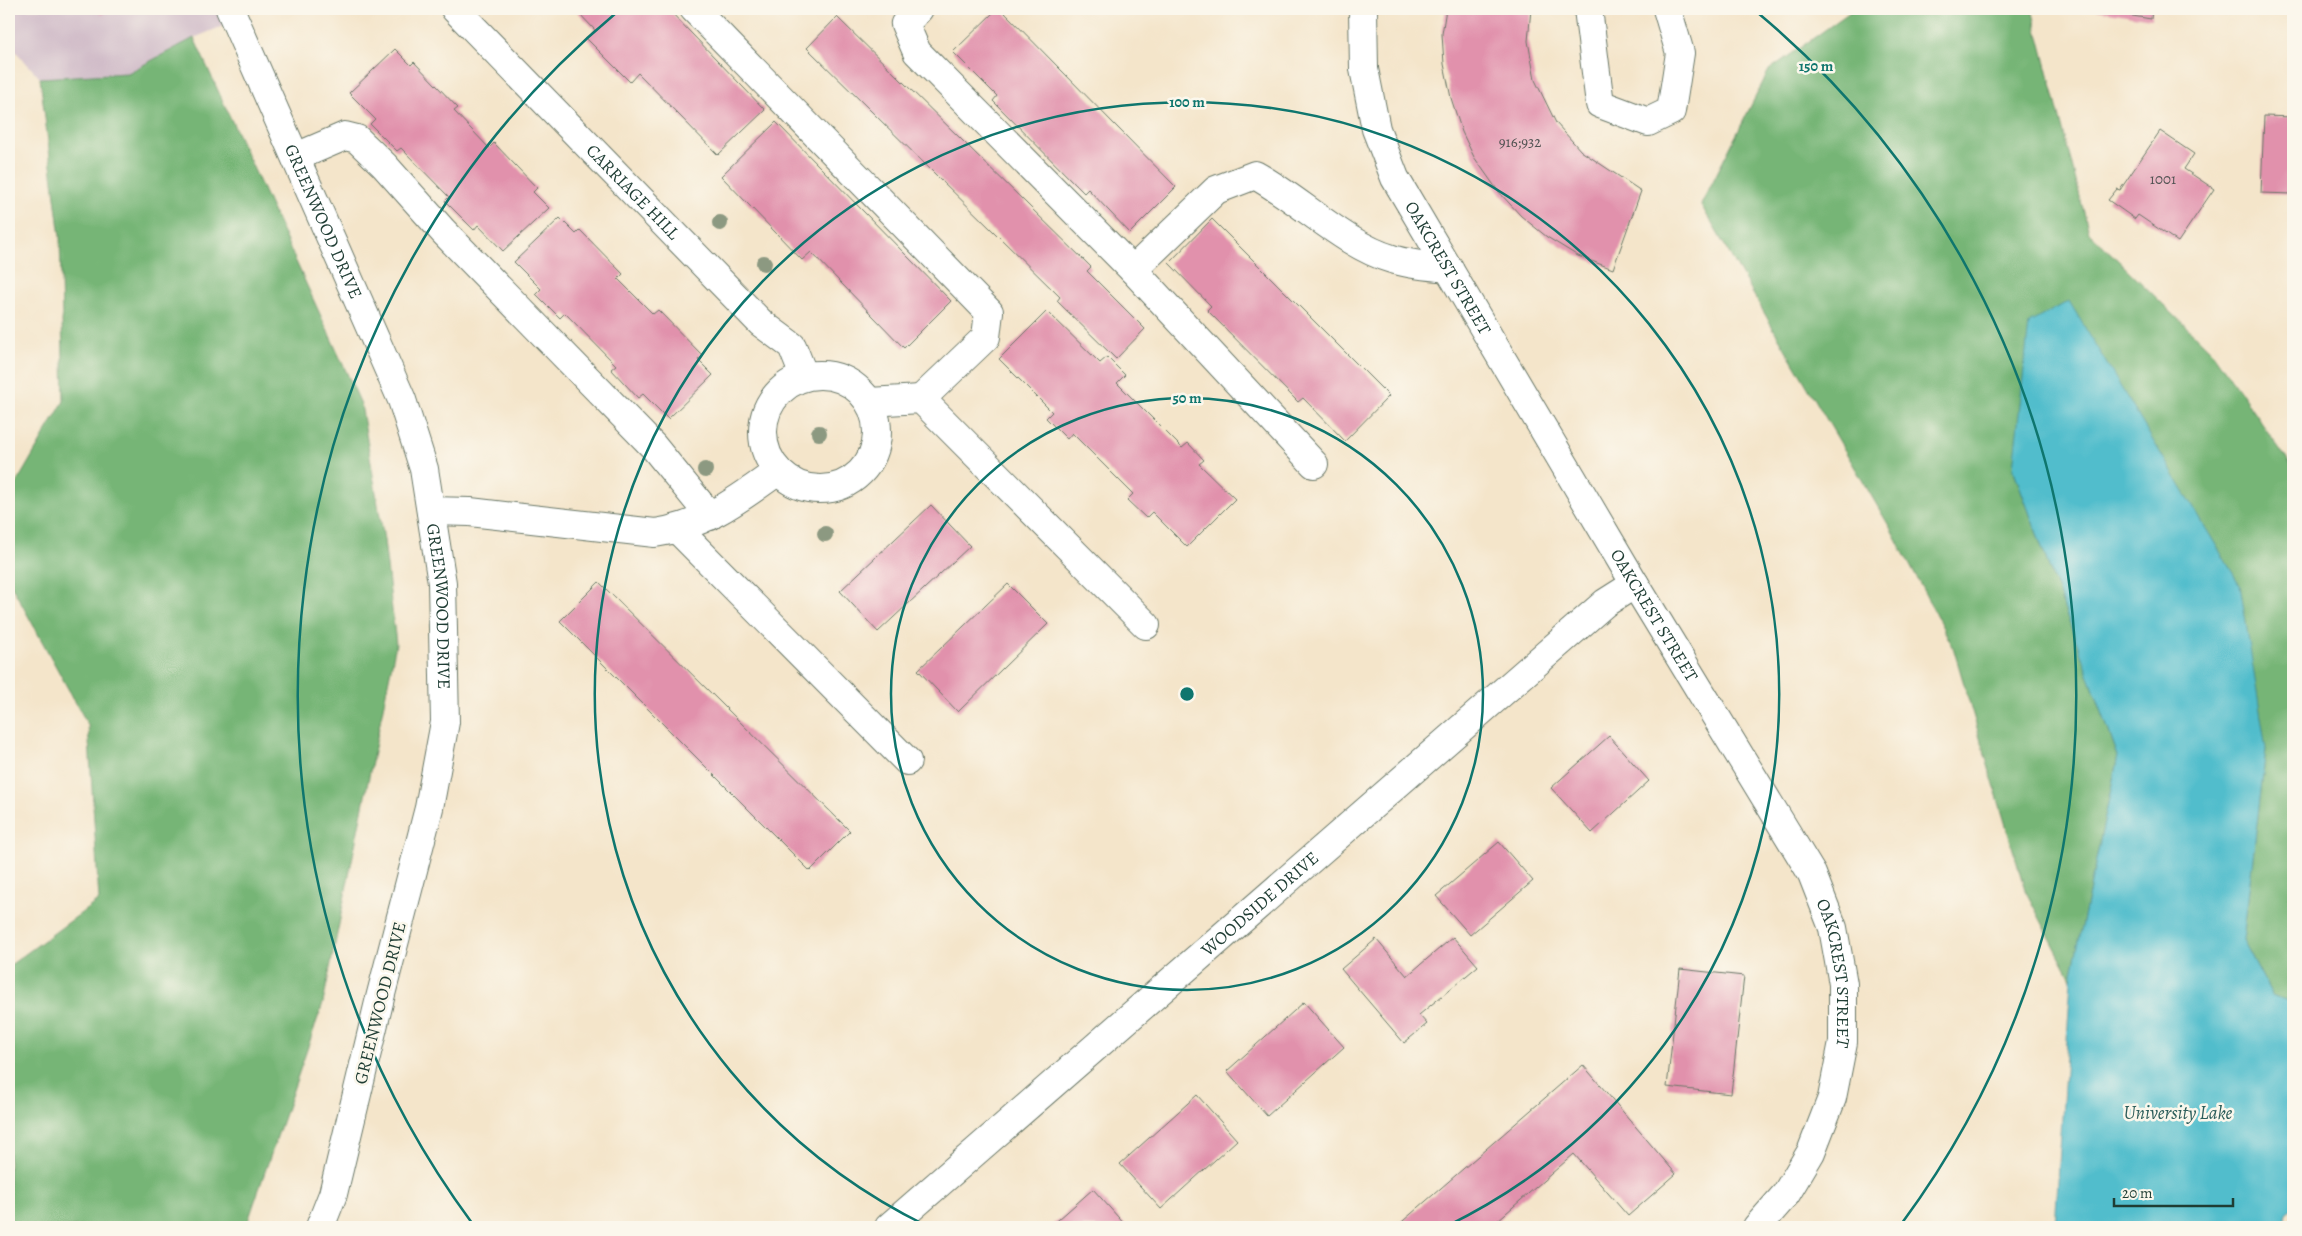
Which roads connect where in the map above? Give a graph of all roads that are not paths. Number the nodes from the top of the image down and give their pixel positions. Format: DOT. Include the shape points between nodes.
graph roads {
  1 [pos="230,9"];
  2 [pos="455,9"];
  3 [pos="694,9"];
  4 [pos="919,9"];
  5 [pos="1362,9"];
  6 [pos="1588,9"];
  7 [pos="1667,9"];
  8 [pos="296,157"];
  9 [pos="1449,268"];
  10 [pos="1132,270"];
  11 [pos="804,376"];
  12 [pos="921,399"];
  13 [pos="869,402"];
  14 [pos="1314,464"];
  15 [pos="778,471"];
  16 [pos="431,511"];
  17 [pos="710,516"];
  18 [pos="678,530"];
  19 [pos="1635,584"];
  20 [pos="1146,625"];
  21 [pos="907,761"];
  22 [pos="320,1227"];
  23 [pos="889,1227"];
  24 [pos="1757,1227"];
  1 -- 8 [label="street, GREENWOOD DRIVE"];
  2 -- 11 [label="street, CARRIAGE HILL" via="762,324 792,346"];
  3 -- 12 [label="street" via="989,312 986,337"];
  4 -- 10 [label="street" via="905,24 917,52"];
  5 -- 9 [label="street, OAKCREST STREET" via="1364,69 1376,129 1396,178"];
  6 -- 7 [label="street" via="1600,104 1648,122 1671,111 1680,53"];
  8 -- 16 [label="street, GREENWOOD DRIVE" via="402,400 424,469"];
  8 -- 17 [label="street" via="345,136 357,139 653,446"];
  9 -- 10 [label="street" via="1390,259 1348,238 1280,188 1255,175 1216,190"];
  9 -- 19 [label="street, OAKCREST STREET"];
  10 -- 14 [label="street"];
  11 -- 13 [label="street" via="824,374 845,380 861,391"];
  11 -- 15 [label="street" via="784,386 765,413 761,432 765,452"];
  12 -- 13 [label="street"];
  12 -- 20 [label="street"];
  13 -- 15 [label="street" via="876,421 877,438 872,457 859,475 824,490 804,488 786,480"];
  15 -- 17 [label="street"];
  16 -- 18 [label="street" via="479,513 655,533"];
  16 -- 22 [label="street, GREENWOOD DRIVE" via="442,583 445,722 429,808 333,1194"];
  17 -- 18 [label="street"];
  18 -- 21 [label="street"];
  19 -- 23 [label="street, WOODSIDE DRIVE" via="1605,603"];
  19 -- 24 [label="street, OAKCREST STREET" via="1812,874 1833,928 1843,984 1843,1042 1832,1098 1811,1152 1786,1194"];
}
